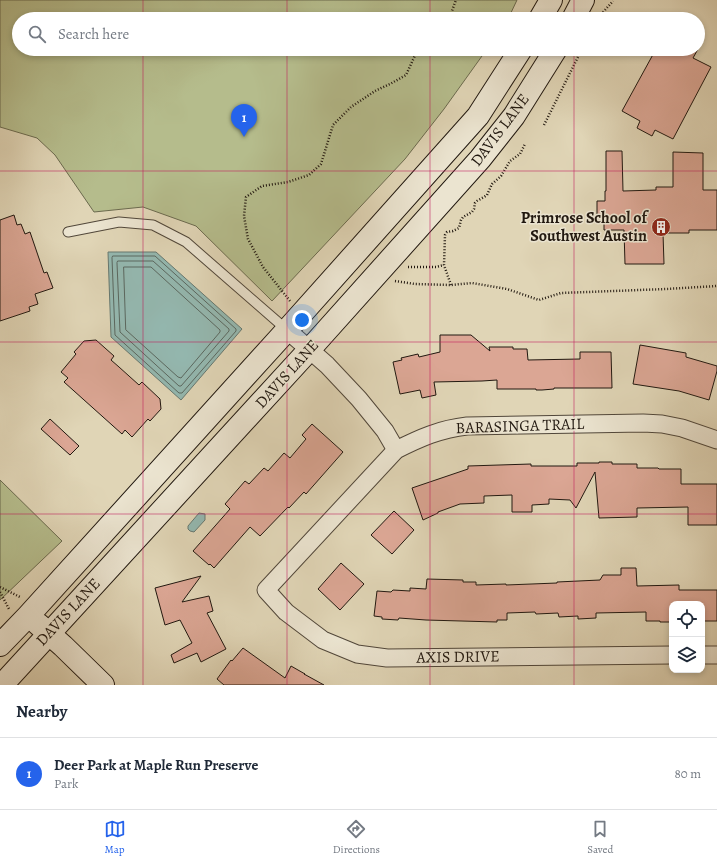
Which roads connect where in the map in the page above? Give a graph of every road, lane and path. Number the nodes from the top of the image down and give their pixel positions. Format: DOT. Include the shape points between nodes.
graph roads {
  1 [pos="456,0"];
  2 [pos="551,0"];
  3 [pos="583,0"];
  4 [pos="613,1"];
  5 [pos="452,12"];
  6 [pos="544,12"];
  7 [pos="577,12"];
  8 [pos="603,12"];
  9 [pos="415,56"];
  10 [pos="517,56"];
  11 [pos="552,56"];
  12 [pos="578,56"];
  13 [pos="490,98"];
  14 [pos="514,116"];
  15 [pos="544,125"];
  16 [pos="525,144"];
  17 [pos="68,232"];
  18 [pos="444,265"];
  19 [pos="407,267"];
  20 [pos="390,280"];
  21 [pos="452,285"];
  22 [pos="717,286"];
  23 [pos="290,301"];
  24 [pos="287,330"];
  25 [pos="309,350"];
  26 [pos="717,440"];
  27 [pos="396,450"];
  28 [pos="0,587"];
  29 [pos="266,590"];
  30 [pos="0,592"];
  31 [pos="13,593"];
  32 [pos="6,602"];
  33 [pos="28,616"];
  34 [pos="48,633"];
  35 [pos="0,645"];
  36 [pos="669,655"];
  37 [pos="705,655"];
  38 [pos="717,655"];
  39 [pos="2,685"];
  40 [pos="103,685"];
  1 -- 5 [label="path"];
  2 -- 6 [label="main road"];
  3 -- 7 [label="main road"];
  4 -- 8 [label="path"];
  9 -- 23 [label="path" via="406,75 374,91 351,107 333,126 321,164 309,175 288,182 262,186 246,197 244,216 248,238 263,267"];
  10 -- 13 [label="main road, DAVIS LANE"];
  11 -- 14 [label="main road, DAVIS LANE"];
  12 -- 15 [label="path"];
  13 -- 14 [label="main road"];
  13 -- 24 [label="main road, DAVIS LANE" via="478,116"];
  14 -- 25 [label="main road, DAVIS LANE" via="480,159"];
  16 -- 18 [label="path" via="520,154 510,161 486,195 475,203 472,212 463,217 459,228 447,232"];
  17 -- 24 [label="lane" via="119,222 153,225 186,242"];
  18 -- 19 [label="path"];
  18 -- 21 [label="path"];
  20 -- 21 [label="path"];
  21 -- 22 [label="path" via="472,283 507,289 539,300 561,293"];
  24 -- 25 [label="street"];
  24 -- 33 [label="main road, DAVIS LANE"];
  25 -- 27 [label="street" via="359,399 385,431"];
  25 -- 34 [label="main road, DAVIS LANE"];
  26 -- 27 [label="street, BARASINGA TRAIL" via="682,428 643,423 467,426 434,433"];
  27 -- 29 [label="street, BARASINGA TRAIL"];
  28 -- 31 [label="path"];
  29 -- 36 [label="street, AXIS DRIVE" via="286,612 323,640 357,654 387,658"];
  30 -- 32 [label="path"];
  33 -- 34 [label="main road"];
  33 -- 35 [label="main road, DAVIS LANE"];
  34 -- 39 [label="main road, DAVIS LANE"];
  34 -- 40 [label="main road"];
  37 -- 38 [label="street"];
}
